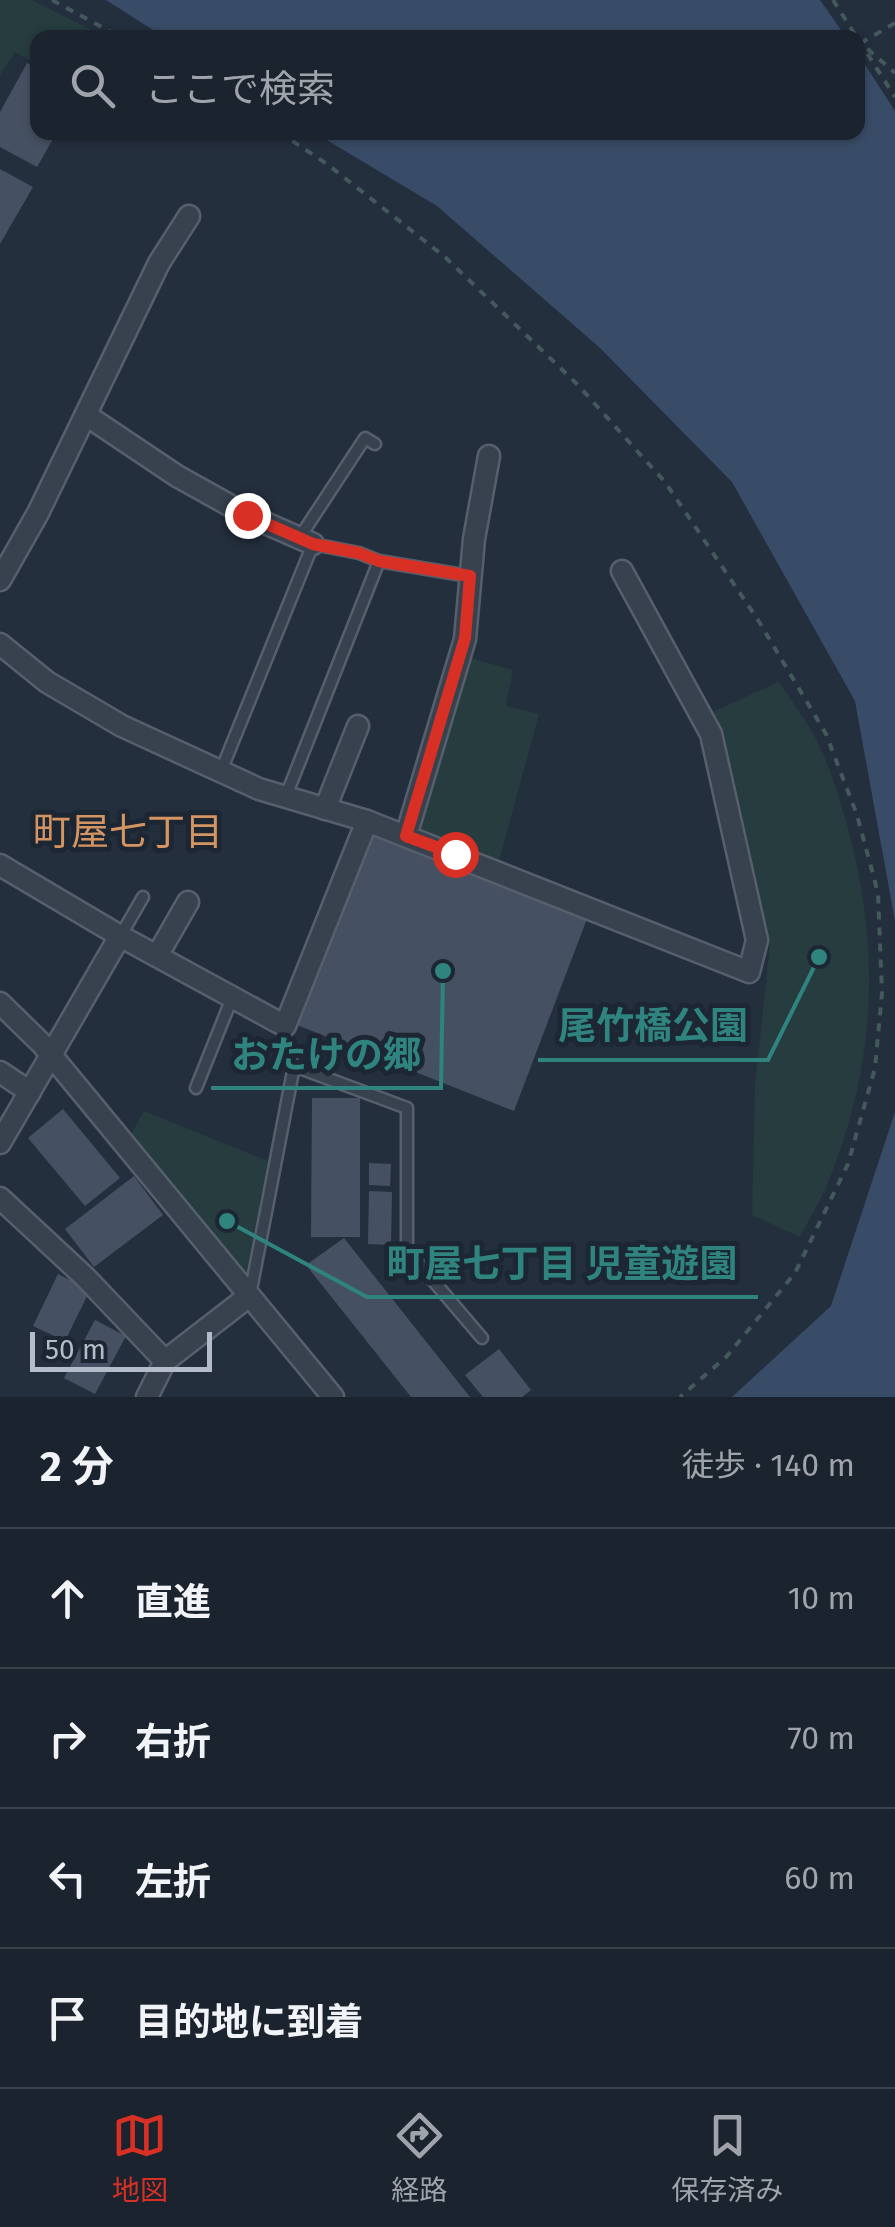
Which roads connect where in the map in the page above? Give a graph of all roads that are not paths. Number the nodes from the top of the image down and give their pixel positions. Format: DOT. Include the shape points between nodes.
graph roads {
  1 [pos="189,216"];
  2 [pos="86,415"];
  3 [pos="375,444"];
  4 [pos="489,456"];
  5 [pos="306,541"];
  6 [pos="379,561"];
  7 [pos="622,571"];
  8 [pos="470,576"];
  9 [pos="0,580"];
  10 [pos="0,644"];
  11 [pos="358,726"];
  12 [pos="221,772"];
  13 [pos="286,797"];
  14 [pos="324,809"];
  15 [pos="367,821"];
  16 [pos="406,836"];
  17 [pos="0,866"];
  18 [pos="143,897"];
  19 [pos="188,902"];
  20 [pos="120,936"];
  21 [pos="157,956"];
  22 [pos="232,997"];
  23 [pos="0,1003"];
  24 [pos="285,1026"];
  25 [pos="50,1056"];
  26 [pos="294,1066"];
  27 [pos="0,1072"];
  28 [pos="196,1088"];
  29 [pos="30,1092"];
  30 [pos="0,1143"];
  31 [pos="0,1198"];
  32 [pos="250,1296"];
  33 [pos="482,1338"];
  34 [pos="165,1361"];
  35 [pos="147,1397"];
  36 [pos="333,1397"];
  1 -- 2 [label="street"];
  2 -- 5 [label="street" via="177,476"];
  2 -- 9 [label="street"];
  3 -- 5 [label="lane" via="365,438"];
  4 -- 8 [label="street"];
  5 -- 6 [label="lane"];
  5 -- 12 [label="lane"];
  6 -- 8 [label="lane"];
  6 -- 13 [label="lane"];
  7 -- 16 [label="street" via="712,734 758,940 749,972"];
  8 -- 16 [label="street" via="465,638"];
  10 -- 12 [label="street" via="47,682 122,726"];
  11 -- 14 [label="street"];
  12 -- 13 [label="street"];
  13 -- 14 [label="street"];
  14 -- 15 [label="street"];
  15 -- 16 [label="street"];
  15 -- 24 [label="street"];
  17 -- 20 [label="street"];
  18 -- 20 [label="lane"];
  19 -- 21 [label="street"];
  20 -- 21 [label="street"];
  20 -- 25 [label="street"];
  21 -- 22 [label="street"];
  22 -- 24 [label="street"];
  22 -- 28 [label="lane"];
  23 -- 25 [label="street"];
  24 -- 26 [label="lane"];
  25 -- 29 [label="street"];
  25 -- 32 [label="street"];
  26 -- 32 [label="lane"];
  26 -- 33 [label="lane" via="407,1108 407,1250"];
  27 -- 29 [label="street"];
  29 -- 30 [label="street"];
  31 -- 34 [label="street"];
  32 -- 34 [label="street"];
  32 -- 36 [label="street"];
  34 -- 35 [label="street"];
}
